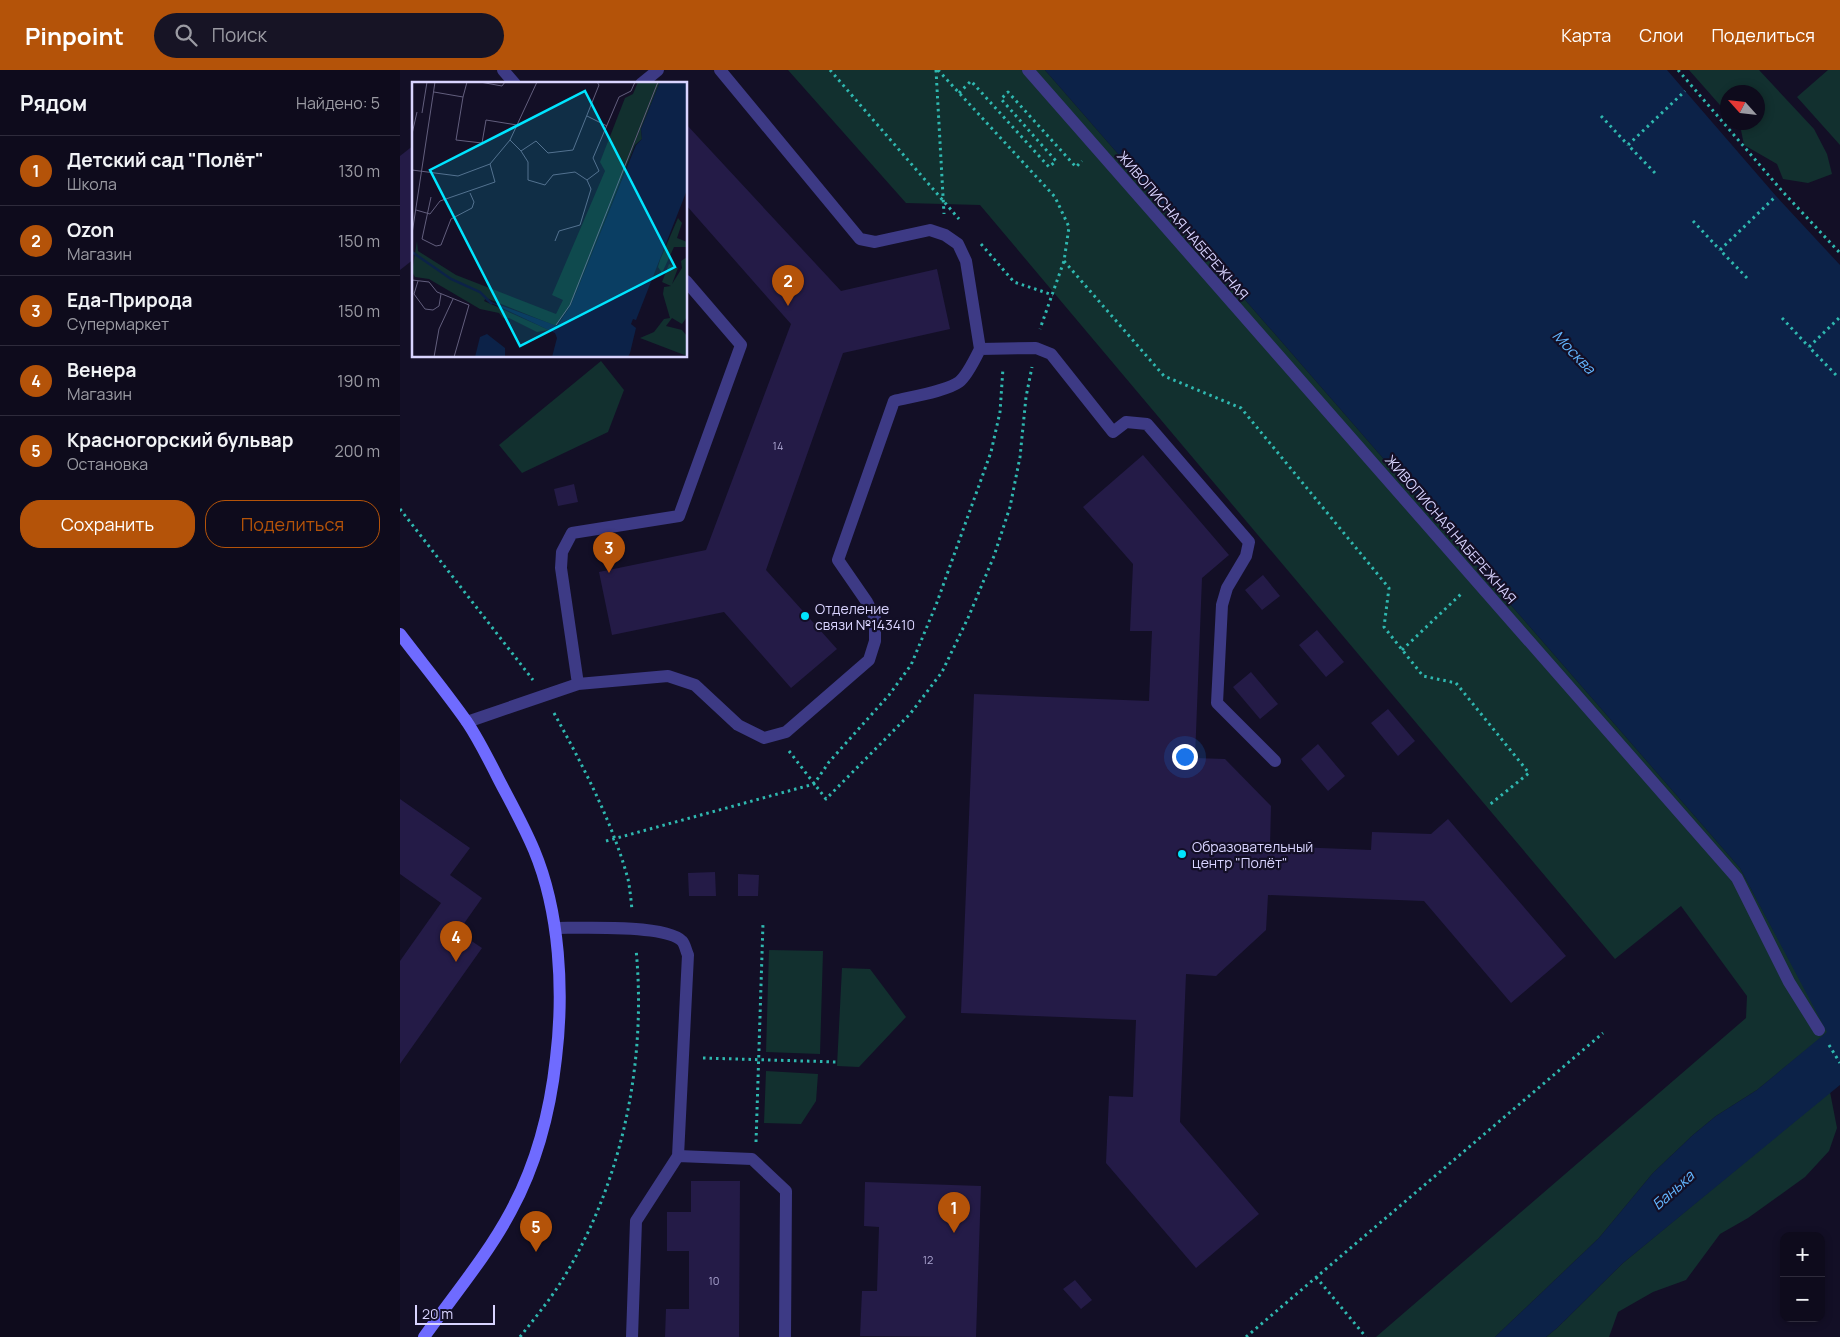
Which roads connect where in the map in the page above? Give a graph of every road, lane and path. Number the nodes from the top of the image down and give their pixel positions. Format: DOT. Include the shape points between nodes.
graph roads {
  1 [pos="503,70"];
  2 [pos="658,70"];
  3 [pos="720,70"];
  4 [pos="830,70"];
  5 [pos="937,70"];
  6 [pos="1028,70"];
  7 [pos="1678,70"];
  8 [pos="513,82"];
  9 [pos="643,82"];
  10 [pos="1685,91"];
  11 [pos="959,92"];
  12 [pos="1601,116"];
  13 [pos="1628,145"];
  14 [pos="1096,148"];
  15 [pos="1655,173"];
  16 [pos="1776,196"];
  17 [pos="943,200"];
  18 [pos="1693,221"];
  19 [pos="963,222"];
  20 [pos="945,235"];
  21 [pos="976,237"];
  22 [pos="1720,250"];
  23 [pos="1840,253"];
  24 [pos="1064,261"];
  25 [pos="1747,278"];
  26 [pos="688,284"];
  27 [pos="1053,295"];
  28 [pos="1840,317"];
  29 [pos="1782,318"];
  30 [pos="1809,346"];
  31 [pos="1036,348"];
  32 [pos="980,349"];
  33 [pos="1836,375"];
  34 [pos="1476,580"];
  35 [pos="400,634"];
  36 [pos="1402,650"];
  37 [pos="578,684"];
  38 [pos="467,722"];
  39 [pos="777,735"];
  40 [pos="1274,761"];
  41 [pos="1488,806"];
  42 [pos="763,923"];
  43 [pos="555,928"];
  44 [pos="1819,1030"];
  45 [pos="1603,1033"];
  46 [pos="683,1058"];
  47 [pos="759,1060"];
  48 [pos="837,1062"];
  49 [pos="678,1156"];
  50 [pos="752,1159"];
  51 [pos="1316,1277"];
  52 [pos="424,1337"];
  53 [pos="632,1337"];
  54 [pos="785,1337"];
  55 [pos="1246,1337"];
  56 [pos="1366,1337"];
  1 -- 8 [label="street"];
  2 -- 9 [label="street"];
  3 -- 20 [label="street" via="860,239 875,242 930,230"];
  4 -- 17 [label="path"];
  5 -- 11 [label="path"];
  5 -- 17 [label="path"];
  6 -- 14 [label="street, ЖИВОПИСНАЯ НАБЕРЕЖНАЯ"];
  7 -- 23 [label="path"];
  10 -- 13 [label="path"];
  11 -- 14 [label="path" via="971,82 1049,168 1056,161 1001,99 1008,92 1076,167"];
  11 -- 24 [label="path" via="1055,197 1069,227"];
  12 -- 13 [label="path"];
  13 -- 15 [label="path"];
  14 -- 34 [label="street, ЖИВОПИСНАЯ НАБЕРЕЖНАЯ"];
  16 -- 22 [label="path"];
  17 -- 19 [label="path"];
  17 -- 20 [label="path"];
  18 -- 22 [label="path"];
  20 -- 32 [label="street" via="958,244 966,261"];
  21 -- 27 [label="path" via="1014,282"];
  22 -- 25 [label="path"];
  24 -- 27 [label="path"];
  24 -- 36 [label="path" via="1164,376 1240,408 1389,588 1384,627"];
  26 -- 37 [label="street" via="741,345 679,516 572,533 562,552"];
  27 -- 31 [label="path"];
  28 -- 30 [label="path"];
  29 -- 30 [label="path"];
  30 -- 33 [label="path"];
  31 -- 32 [label="street"];
  31 -- 39 [label="path" via="1010,507 990,565 942,672 910,714 826,799"];
  31 -- 40 [label="street" via="1051,354 1113,432 1126,422 1148,424 1249,542 1246,556 1227,588 1222,605 1218,703"];
  32 -- 39 [label="street" via="959,382 894,401 838,560 875,618 876,641 869,660 786,732"];
  34 -- 36 [label="path"];
  34 -- 44 [label="street, ЖИВОПИСНАЯ НАБЕРЕЖНАЯ" via="1737,878 1789,982"];
  35 -- 38 [label="main road"];
  36 -- 41 [label="path" via="1422,676 1456,683 1529,773"];
  37 -- 38 [label="street"];
  37 -- 39 [label="street" via="668,676 695,685 738,725 764,738"];
  38 -- 43 [label="main road" via="510,799 534,851"];
  42 -- 47 [label="path"];
  43 -- 46 [label="street" via="627,928 672,935 682,941 688,955"];
  43 -- 52 [label="main road" via="559,1034 545,1128 511,1212"];
  45 -- 51 [label="path"];
  46 -- 47 [label="path"];
  46 -- 49 [label="street"];
  47 -- 48 [label="path"];
  47 -- 50 [label="path" via="756,1142"];
  49 -- 50 [label="street"];
  49 -- 53 [label="street" via="636,1221"];
  50 -- 54 [label="street" via="786,1191"];
  51 -- 55 [label="path"];
  51 -- 56 [label="path"];
}
